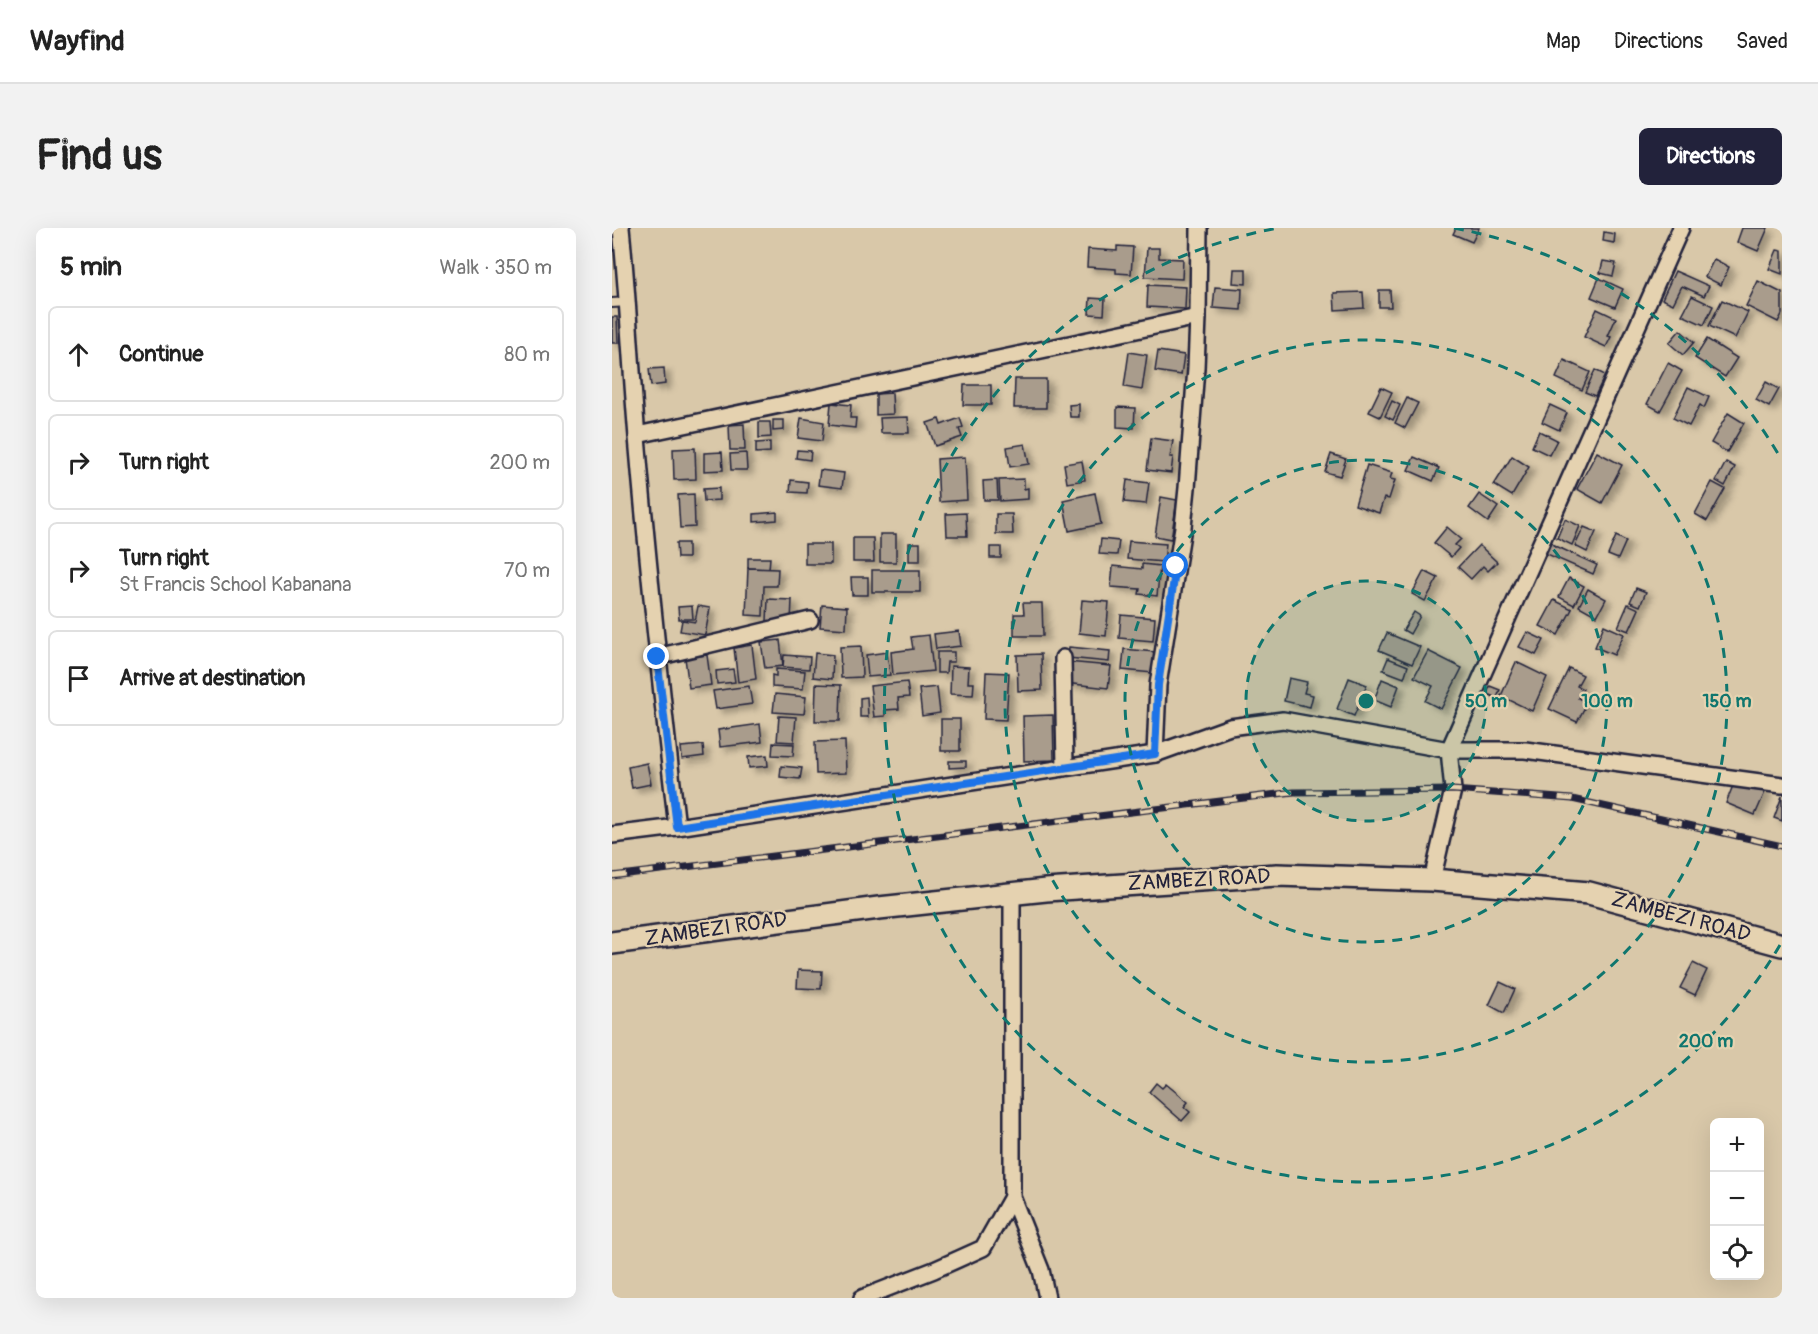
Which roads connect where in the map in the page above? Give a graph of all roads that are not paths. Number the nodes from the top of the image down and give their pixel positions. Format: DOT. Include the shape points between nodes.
graph roads {
  1 [pos="621,228"];
  2 [pos="1199,228"];
  3 [pos="1681,228"];
  4 [pos="628,302"];
  5 [pos="612,303"];
  6 [pos="1198,317"];
  7 [pos="637,435"];
  8 [pos="810,620"];
  9 [pos="657,657"];
  10 [pos="1063,658"];
  11 [pos="1449,750"];
  12 [pos="1155,754"];
  13 [pos="1065,767"];
  14 [pos="1782,785"];
  15 [pos="677,827"];
  16 [pos="612,835"];
  17 [pos="1432,880"];
  18 [pos="1012,894"];
  19 [pos="612,943"];
  20 [pos="1782,945"];
  21 [pos="1012,1197"];
  22 [pos="862,1298"];
  23 [pos="1047,1298"];
  1 -- 4 [label="street"];
  2 -- 6 [label="street"];
  3 -- 11 [label="street"];
  4 -- 5 [label="lane"];
  4 -- 7 [label="street"];
  6 -- 7 [label="street"];
  6 -- 12 [label="street" via="1187,488 1158,685"];
  7 -- 9 [label="street"];
  8 -- 9 [label="street"];
  9 -- 15 [label="street"];
  10 -- 13 [label="street"];
  11 -- 12 [label="street" via="1283,720 1230,726"];
  11 -- 14 [label="street" via="1525,750"];
  11 -- 17 [label="street" via="1452,790"];
  12 -- 13 [label="street"];
  13 -- 15 [label="street"];
  15 -- 16 [label="street"];
  17 -- 18 [label="main road, ZAMBEZI ROAD" via="1277,875"];
  17 -- 20 [label="main road, ZAMBEZI ROAD" via="1589,893"];
  18 -- 19 [label="main road, ZAMBEZI ROAD"];
  18 -- 21 [label="street"];
  21 -- 22 [label="street" via="983,1248"];
  21 -- 23 [label="street" via="1041,1270"];
}
